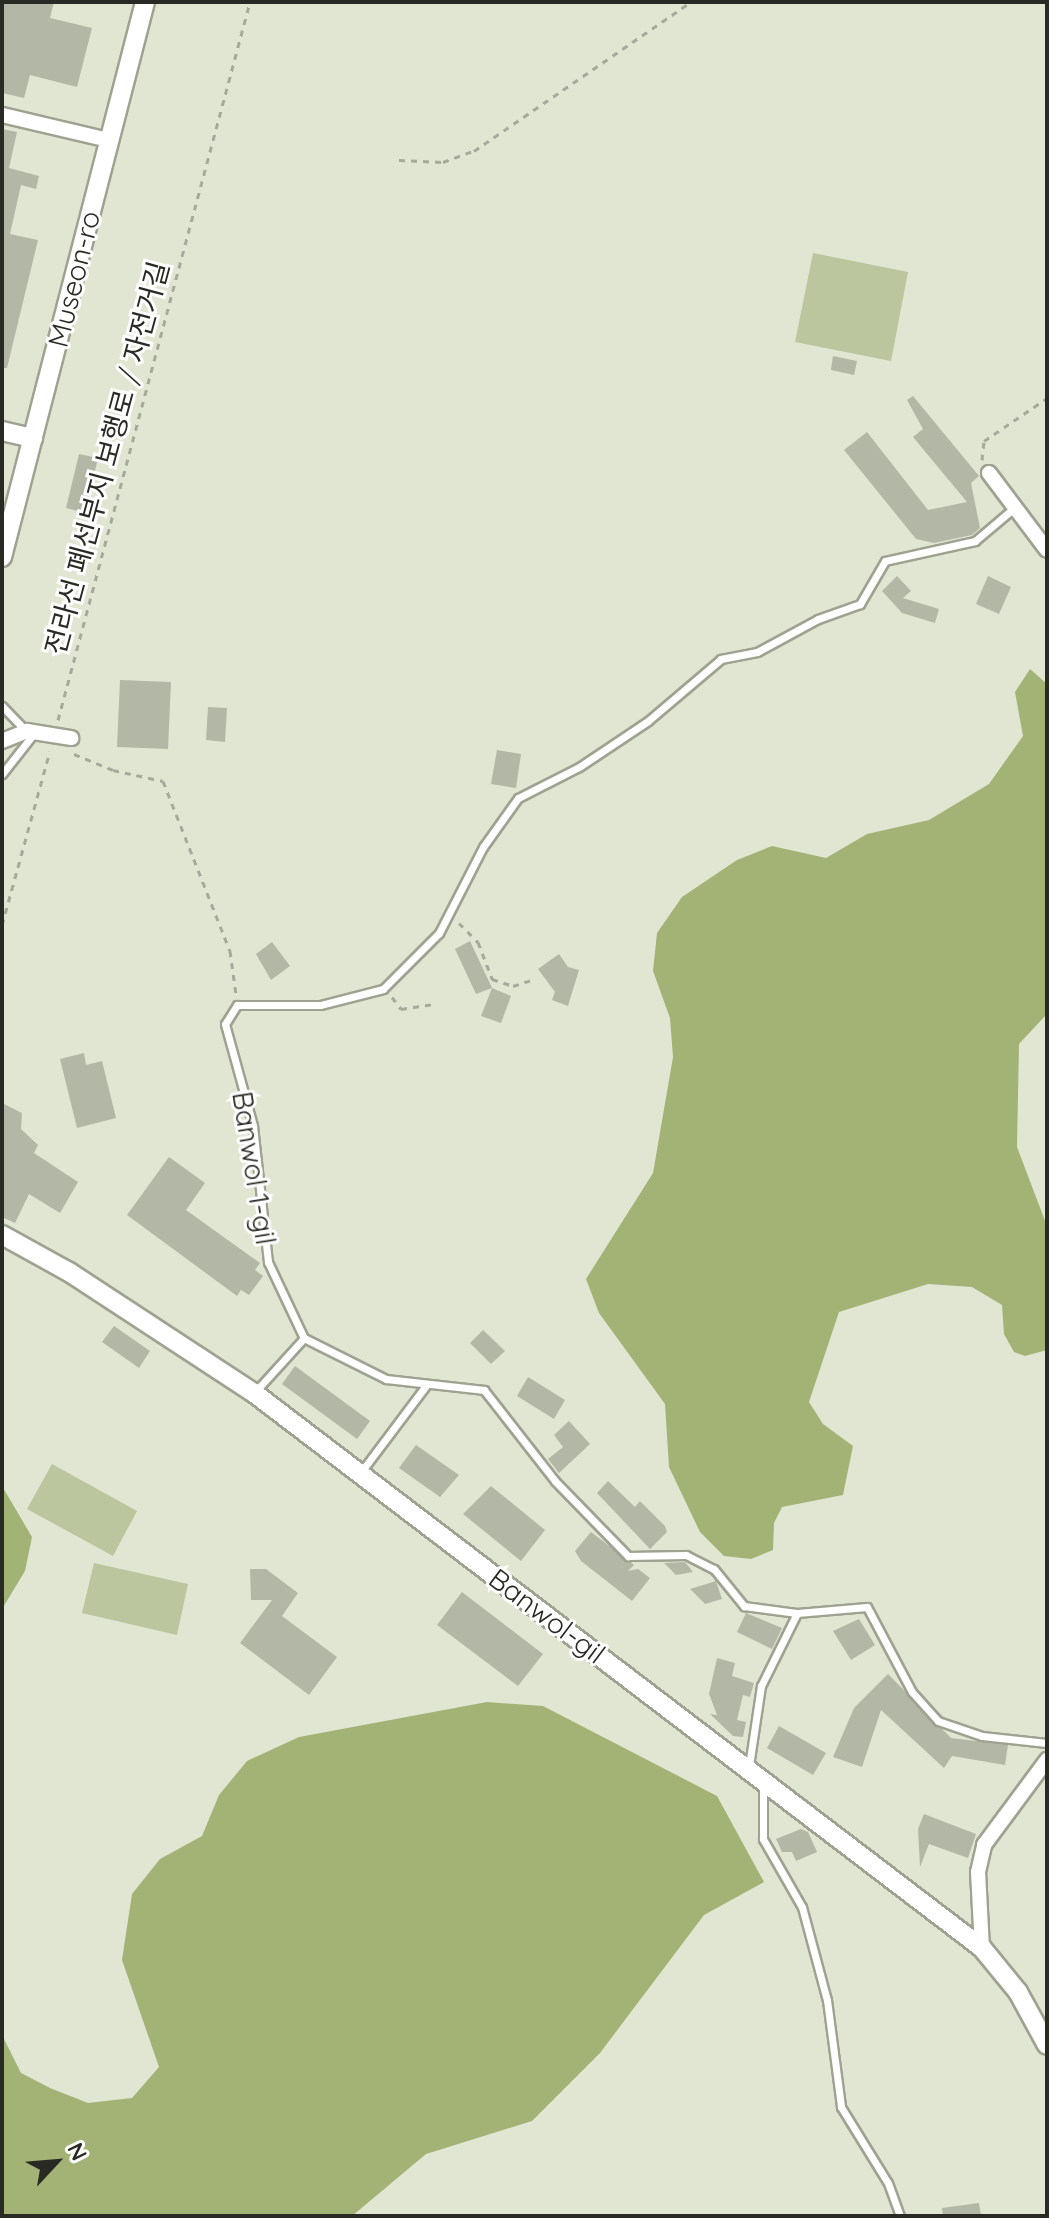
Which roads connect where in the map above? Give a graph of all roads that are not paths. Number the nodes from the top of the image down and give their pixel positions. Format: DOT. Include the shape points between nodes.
graph roads {
  1 [pos="145,2"];
  2 [pos="2,115"];
  3 [pos="109,140"];
  4 [pos="2,431"];
  5 [pos="33,438"];
  6 [pos="989,473"];
  7 [pos="1014,508"];
  8 [pos="1047,550"];
  9 [pos="2,557"];
  10 [pos="2,706"];
  11 [pos="31,732"];
  12 [pos="71,738"];
  13 [pos="2,741"];
  14 [pos="2,774"];
  15 [pos="2,1235"];
  16 [pos="304,1338"];
  17 [pos="427,1384"];
  18 [pos="254,1393"];
  19 [pos="360,1474"];
  20 [pos="797,1613"];
  21 [pos="1047,1743"];
  22 [pos="1047,1760"];
  23 [pos="756,1775"];
  24 [pos="982,1948"];
  25 [pos="1047,2045"];
  26 [pos="900,2216"];
  1 -- 3 [label="street, Museon-ro"];
  2 -- 3 [label="street"];
  3 -- 5 [label="street, Museon-ro"];
  4 -- 5 [label="street"];
  5 -- 9 [label="street, Museon-ro"];
  6 -- 7 [label="street"];
  7 -- 8 [label="street"];
  7 -- 16 [label="lane, Banwol 1-gil" via="975,541 885,561 860,604 818,619 757,652 721,659 648,721 579,767 523,794 490,835 427,949 387,986 320,1005 237,1005 227,1016 225,1027 253,1126 268,1262"];
  10 -- 11 [label="lane"];
  11 -- 12 [label="street" via="53,740"];
  11 -- 13 [label="street"];
  11 -- 14 [label="lane"];
  15 -- 18 [label="street, Banwol-gil" via="69,1272"];
  16 -- 17 [label="lane" via="386,1379"];
  16 -- 18 [label="lane"];
  17 -- 19 [label="lane"];
  17 -- 20 [label="lane" via="489,1393 555,1481 628,1556 686,1555 714,1569 737,1604"];
  18 -- 19 [label="street, Banwol-gil"];
  19 -- 23 [label="street, Banwol-gil"];
  20 -- 21 [label="lane" via="867,1607 905,1682 938,1721 982,1736"];
  20 -- 23 [label="lane" via="761,1686"];
  22 -- 24 [label="street" via="984,1845 978,1872"];
  23 -- 24 [label="street, Banwol-gil"];
  23 -- 26 [label="lane" via="763,1839 802,1907 827,2000 841,2107 888,2183"];
  24 -- 25 [label="street, Banwol-gil" via="1018,1992"];
}
